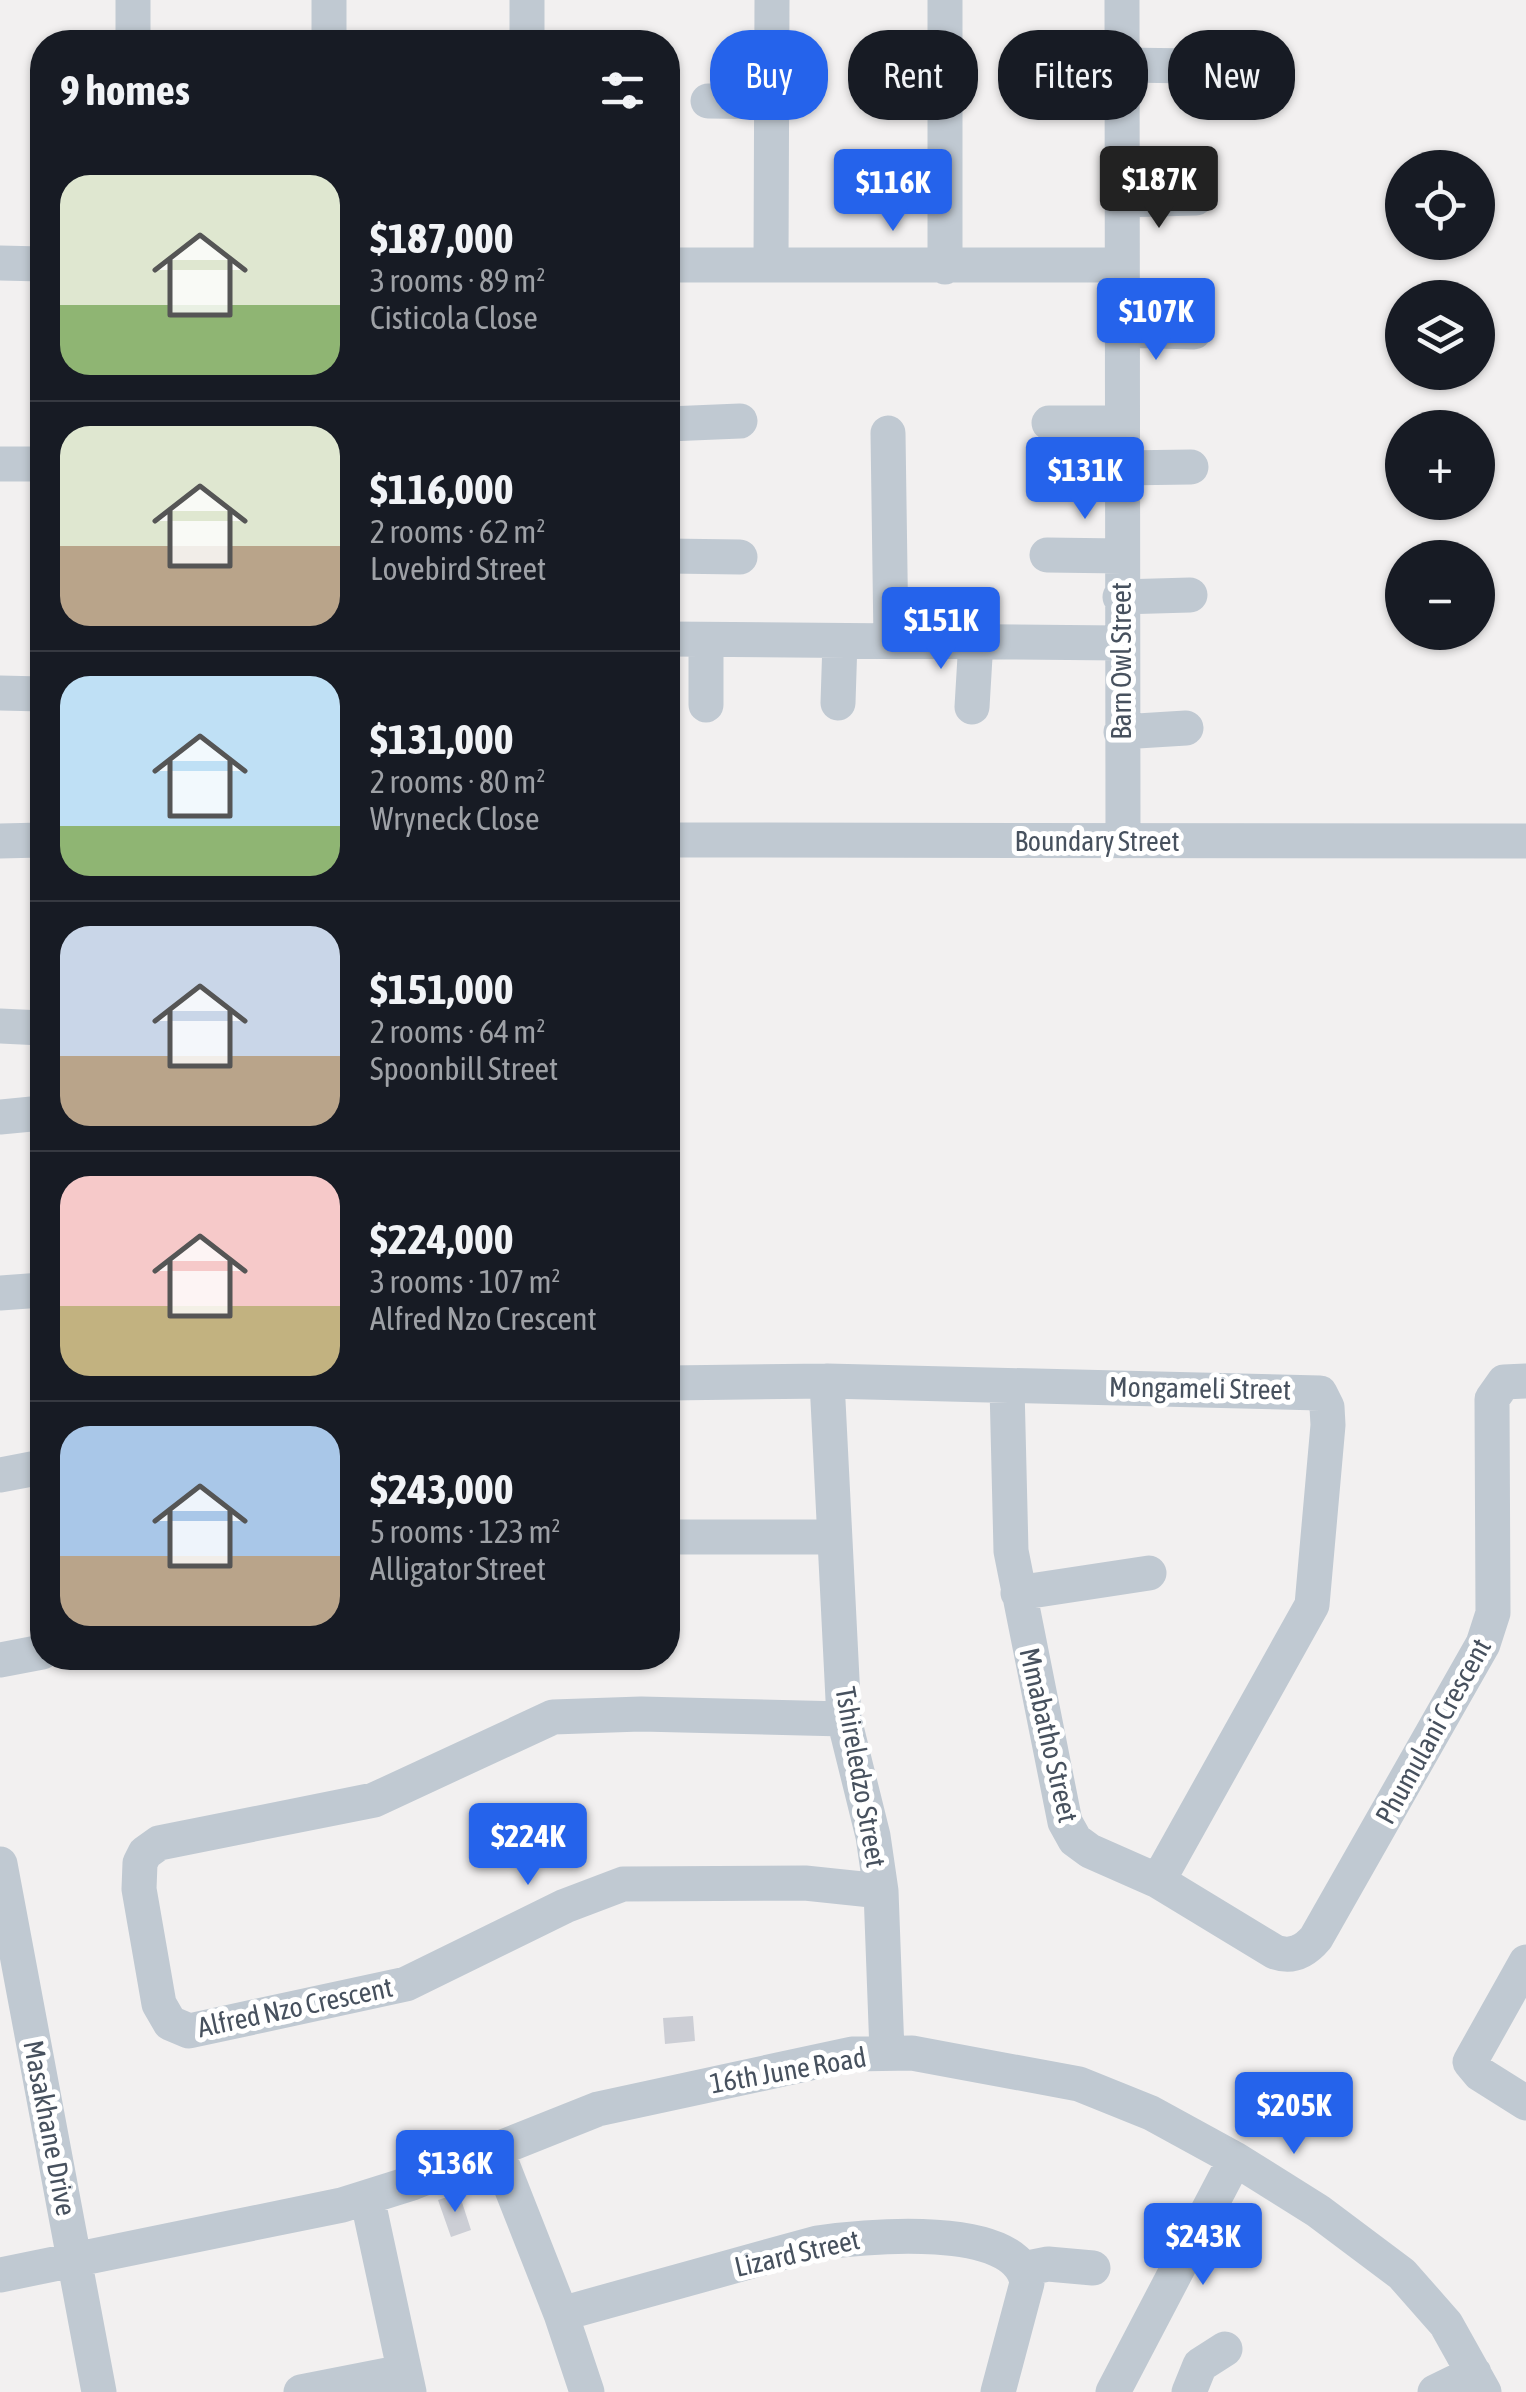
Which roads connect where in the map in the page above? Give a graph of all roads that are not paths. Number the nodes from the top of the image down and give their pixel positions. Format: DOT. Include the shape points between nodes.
graph roads {
  1 [pos="133,0"];
  2 [pos="328,0"];
  3 [pos="527,0"];
  4 [pos="772,0"];
  5 [pos="944,0"];
  6 [pos="1122,0"];
  7 [pos="133,30"];
  8 [pos="329,30"];
  9 [pos="527,30"];
  10 [pos="772,30"];
  11 [pos="1122,30"];
  12 [pos="773,120"];
  13 [pos="1122,120"];
  14 [pos="1196,198"];
  15 [pos="1120,200"];
  16 [pos="0,264"];
  17 [pos="30,264"];
  18 [pos="771,265"];
  19 [pos="1119,265"];
  20 [pos="680,266"];
  21 [pos="945,267"];
  22 [pos="1120,330"];
  23 [pos="1194,332"];
  24 [pos="740,421"];
  25 [pos="1049,423"];
  26 [pos="1120,423"];
  27 [pos="680,424"];
  28 [pos="888,432"];
  29 [pos="0,464"];
  30 [pos="30,464"];
  31 [pos="1191,467"];
  32 [pos="1121,468"];
  33 [pos="1047,555"];
  34 [pos="680,556"];
  35 [pos="1122,556"];
  36 [pos="740,557"];
  37 [pos="1190,595"];
  38 [pos="1120,597"];
  39 [pos="680,639"];
  40 [pos="706,640"];
  41 [pos="891,640"];
  42 [pos="976,640"];
  43 [pos="840,642"];
  44 [pos="1120,642"];
  45 [pos="0,693"];
  46 [pos="30,694"];
  47 [pos="838,703"];
  48 [pos="706,705"];
  49 [pos="972,707"];
  50 [pos="1186,728"];
  51 [pos="1121,732"];
  52 [pos="30,840"];
  53 [pos="680,840"];
  54 [pos="1526,840"];
  55 [pos="0,841"];
  56 [pos="1123,841"];
  57 [pos="0,1026"];
  58 [pos="30,1027"];
  59 [pos="30,1114"];
  60 [pos="0,1117"];
  61 [pos="30,1291"];
  62 [pos="0,1292"];
  63 [pos="827,1381"];
  64 [pos="1526,1381"];
  65 [pos="680,1383"];
  66 [pos="1006,1387"];
  67 [pos="30,1470"];
  68 [pos="0,1475"];
  69 [pos="680,1537"];
  70 [pos="834,1537"];
  71 [pos="1150,1572"];
  72 [pos="1018,1593"];
  73 [pos="30,1654"];
  74 [pos="0,1660"];
  75 [pos="844,1719"];
  76 [pos="0,1864"];
  77 [pos="1158,1882"];
  78 [pos="882,1892"];
  79 [pos="1288,1954"];
  80 [pos="1526,1962"];
  81 [pos="887,2052"];
  82 [pos="1526,2103"];
  83 [pos="496,2149"];
  84 [pos="1235,2159"];
  85 [pos="367,2197"];
  86 [pos="75,2258"];
  87 [pos="1094,2268"];
  88 [pos="1024,2270"];
  89 [pos="0,2276"];
  90 [pos="562,2314"];
  91 [pos="1225,2349"];
  92 [pos="406,2382"];
  93 [pos="1479,2383"];
  94 [pos="100,2392"];
  95 [pos="301,2392"];
  96 [pos="587,2392"];
  97 [pos="998,2392"];
  98 [pos="1113,2392"];
  99 [pos="1190,2392"];
  100 [pos="1435,2392"];
  1 -- 7 [label="street"];
  2 -- 8 [label="street"];
  3 -- 9 [label="street"];
  4 -- 10 [label="street"];
  5 -- 21 [label="street"];
  6 -- 11 [label="street, Barn Owl Street"];
  12 -- 18 [label="street"];
  13 -- 15 [label="street, Barn Owl Street"];
  14 -- 15 [label="street"];
  15 -- 19 [label="street, Barn Owl Street"];
  16 -- 17 [label="street"];
  18 -- 20 [label="street"];
  18 -- 21 [label="street"];
  19 -- 21 [label="street"];
  19 -- 22 [label="street, Barn Owl Street"];
  22 -- 23 [label="street"];
  22 -- 26 [label="street, Barn Owl Street"];
  24 -- 27 [label="street"];
  25 -- 26 [label="street"];
  26 -- 32 [label="street, Barn Owl Street"];
  28 -- 41 [label="street"];
  29 -- 30 [label="street"];
  31 -- 32 [label="street"];
  32 -- 35 [label="street, Barn Owl Street"];
  33 -- 35 [label="street"];
  34 -- 36 [label="street"];
  35 -- 38 [label="street, Barn Owl Street"];
  37 -- 38 [label="street"];
  38 -- 44 [label="street, Barn Owl Street"];
  39 -- 40 [label="street"];
  40 -- 43 [label="street"];
  40 -- 48 [label="street"];
  41 -- 42 [label="street"];
  41 -- 43 [label="street"];
  42 -- 44 [label="street"];
  42 -- 49 [label="street"];
  43 -- 47 [label="street"];
  44 -- 51 [label="street, Barn Owl Street"];
  45 -- 46 [label="street"];
  50 -- 51 [label="street"];
  51 -- 56 [label="street, Barn Owl Street"];
  52 -- 55 [label="street"];
  53 -- 56 [label="street, Boundary Street"];
  54 -- 56 [label="street, Boundary Street"];
  57 -- 58 [label="street"];
  59 -- 60 [label="street"];
  61 -- 62 [label="street"];
  63 -- 65 [label="street, Mongameli Street"];
  63 -- 66 [label="street, Mongameli Street"];
  63 -- 70 [label="street, Tshireledzo Street"];
  64 -- 79 [label="street, Phumulani Crescent" via="1504,1382 1492,1398 1493,1613 1483,1644 1316,1938"];
  66 -- 72 [label="street, Mmabatho Street" via="1007,1513"];
  66 -- 77 [label="street, Mongameli Street" via="1307,1390 1320,1393 1328,1407 1312,1605"];
  67 -- 68 [label="street"];
  69 -- 70 [label="street"];
  70 -- 75 [label="street, Tshireledzo Street"];
  71 -- 72 [label="street"];
  72 -- 77 [label="street, Mmabatho Street" via="1064,1822 1080,1846"];
  73 -- 74 [label="street"];
  75 -- 78 [label="street, Tshireledzo Street"];
  75 -- 78 [label="street, Alfred Nzo Crescent" via="553,1717 374,1800 159,1843 145,1853 139,1874 159,2004 170,2023 189,2030 389,1989 622,1884 805,1883"];
  76 -- 86 [label="street, Masakhane Drive"];
  77 -- 79 [label="street, Mmabatho Street"];
  78 -- 81 [label="street, Tshireledzo Street"];
  80 -- 82 [label="street" via="1472,2056 1474,2069"];
  81 -- 83 [label="street, 16th June Road" via="598,2109"];
  81 -- 84 [label="street, 16th June Road" via="936,2055 1079,2084 1152,2113"];
  83 -- 85 [label="street, 16th June Road"];
  83 -- 90 [label="street"];
  84 -- 93 [label="street, 16th June Road" via="1402,2274 1446,2324"];
  84 -- 98 [label="street"];
  85 -- 86 [label="street, 16th June Road"];
  85 -- 92 [label="street"];
  86 -- 89 [label="street, 16th June Road"];
  86 -- 94 [label="street, Masakhane Drive"];
  87 -- 88 [label="street" via="1048,2264"];
  88 -- 90 [label="street, Lizard Street" via="986,2245 859,2236"];
  88 -- 97 [label="street" via="1027,2284"];
  90 -- 96 [label="street"];
  91 -- 99 [label="street" via="1200,2364"];
  92 -- 95 [label="street"];
  93 -- 100 [label="street"];
}
